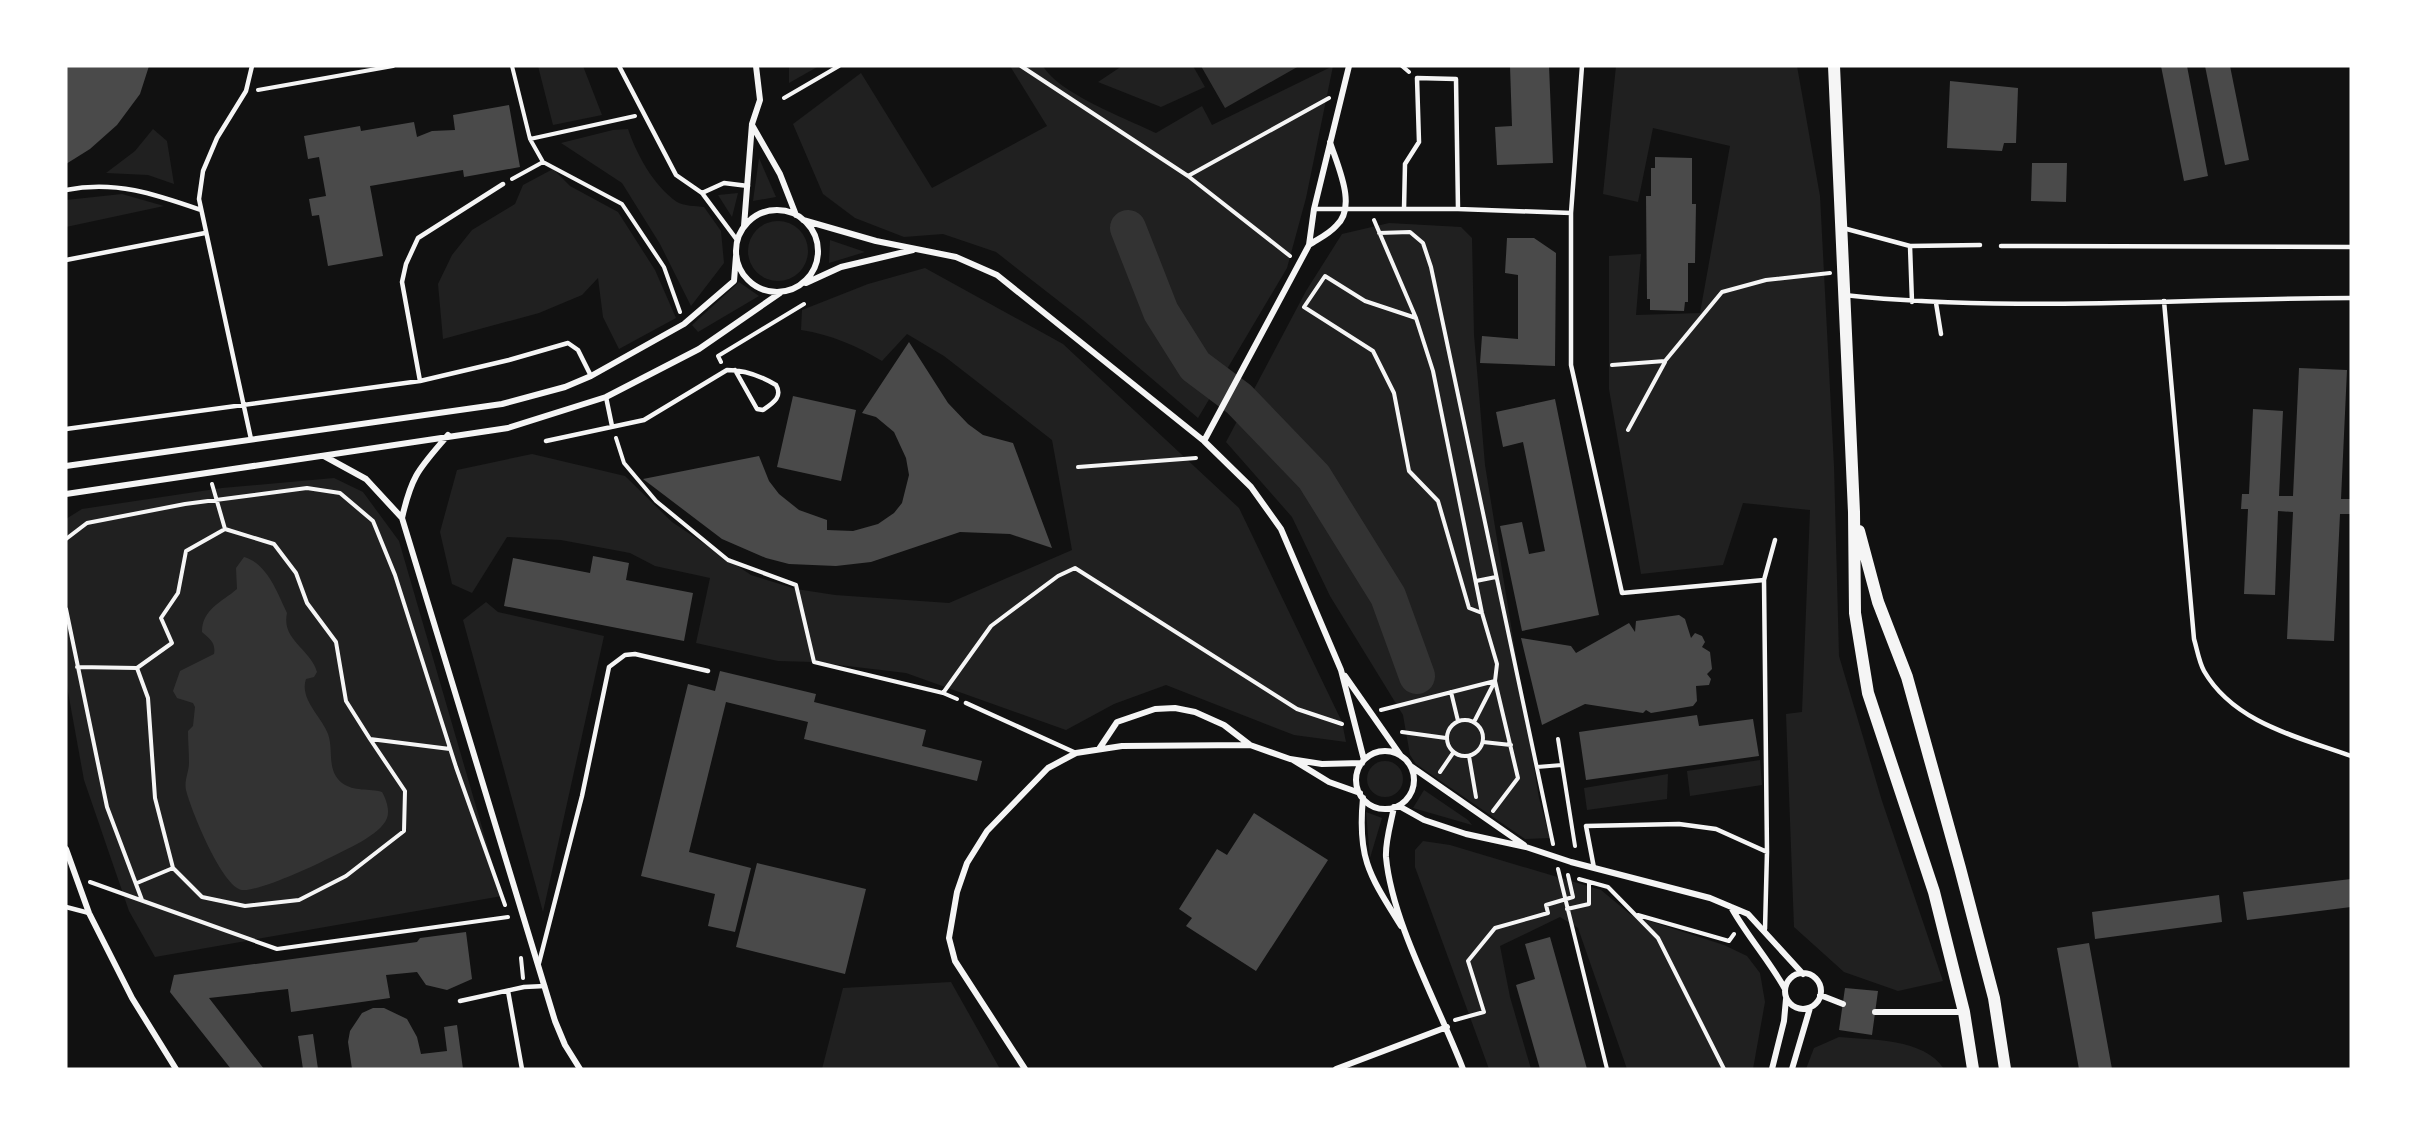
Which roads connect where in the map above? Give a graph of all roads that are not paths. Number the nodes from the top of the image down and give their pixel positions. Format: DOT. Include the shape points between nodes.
graph roads {
  1 [pos="252,66"];
  2 [pos="619,66"];
  3 [pos="756,66"];
  4 [pos="1349,66"];
  5 [pos="1582,66"];
  6 [pos="1834,66"];
  7 [pos="752,124"];
  8 [pos="1330,140"];
  9 [pos="503,184"];
  10 [pos="748,186"];
  11 [pos="66,190"];
  12 [pos="702,193"];
  13 [pos="1404,208"];
  14 [pos="1314,209"];
  15 [pos="1347,209"];
  16 [pos="1458,209"];
  17 [pos="201,210"];
  18 [pos="1571,213"];
  19 [pos="796,215"];
  20 [pos="803,220"];
  21 [pos="743,227"];
  22 [pos="1841,228"];
  23 [pos="205,233"];
  24 [pos="737,240"];
  25 [pos="1310,245"];
  26 [pos="1980,245"];
  27 [pos="1910,246"];
  28 [pos="2001,246"];
  29 [pos="2351,248"];
  30 [pos="917,249"];
  31 [pos="736,256"];
  32 [pos="66,260"];
  33 [pos="800,285"];
  34 [pos="780,293"];
  35 [pos="1844,295"];
  36 [pos="2351,298"];
  37 [pos="2164,301"];
  38 [pos="1912,302"];
  39 [pos="1936,303"];
  40 [pos="1941,334"];
  41 [pos="735,370"];
  42 [pos="591,376"];
  43 [pos="420,381"];
  44 [pos="606,397"];
  45 [pos="243,405"];
  46 [pos="612,426"];
  47 [pos="66,429"];
  48 [pos="448,435"];
  49 [pos="251,439"];
  50 [pos="546,441"];
  51 [pos="1204,441"];
  52 [pos="324,456"];
  53 [pos="66,466"];
  54 [pos="66,494"];
  55 [pos="1854,512"];
  56 [pos="402,518"];
  57 [pos="1775,540"];
  58 [pos="1764,580"];
  59 [pos="1341,670"];
  60 [pos="708,671"];
  61 [pos="966,702"];
  62 [pos="1250,745"];
  63 [pos="1099,749"];
  64 [pos="1076,753"];
  65 [pos="1401,756"];
  66 [pos="2351,756"];
  67 [pos="1290,759"];
  68 [pos="1363,762"];
  69 [pos="1411,766"];
  70 [pos="1361,796"];
  71 [pos="1396,806"];
  72 [pos="1527,847"];
  73 [pos="66,849"];
  74 [pos="1767,852"];
  75 [pos="1594,868"];
  76 [pos="66,907"];
  77 [pos="1731,907"];
  78 [pos="89,913"];
  79 [pos="1765,929"];
  80 [pos="1407,934"];
  81 [pos="539,963"];
  82 [pos="1803,974"];
  83 [pos="545,986"];
  84 [pos="1785,989"];
  85 [pos="508,991"];
  86 [pos="1820,995"];
  87 [pos="1786,998"];
  88 [pos="460,1001"];
  89 [pos="1843,1004"];
  90 [pos="1809,1008"];
  91 [pos="1875,1012"];
  92 [pos="1964,1012"];
  93 [pos="1446,1024"];
  94 [pos="1357,1062"];
  95 [pos="176,1069"];
  96 [pos="522,1069"];
  97 [pos="580,1069"];
  98 [pos="1025,1069"];
  99 [pos="1336,1069"];
  100 [pos="1360,1069"];
  101 [pos="1463,1069"];
  102 [pos="1772,1069"];
  103 [pos="1792,1069"];
  104 [pos="1973,1069"];
  105 [pos="2006,1069"];
  1 -- 17 [label="lane" via="246,92 217,138 203,171"];
  2 -- 12 [label="lane" via="676,175"];
  3 -- 7 [label="street" via="760,100"];
  4 -- 8 [label="street"];
  5 -- 18 [label="lane"];
  6 -- 22 [label="main road"];
  7 -- 10 [label="street"];
  7 -- 19 [label="street" via="780,174"];
  8 -- 14 [label="street"];
  8 -- 15 [label="street"];
  9 -- 43 [label="lane" via="418,238 406,264 402,282"];
  10 -- 12 [label="lane" via="724,183"];
  10 -- 21 [label="street"];
  11 -- 17 [label="lane" via="120,186"];
  12 -- 24 [label="lane"];
  13 -- 15 [label="lane"];
  13 -- 16 [label="lane"];
  13 -- 16 [label="lane" via="1405,164 1419,142 1417,78 1456,79"];
  14 -- 15 [label="lane"];
  14 -- 25 [label="street"];
  15 -- 25 [label="street" via="1338,225"];
  16 -- 18 [label="lane"];
  17 -- 23 [label="lane"];
  18 -- 58 [label="lane" via="1571,365 1622,593"];
  19 -- 20 [label="street"];
  19 -- 21 [label="street" via="774,210 762,213"];
  20 -- 30 [label="street"];
  20 -- 33 [label="street" via="812,229 818,253 813,271"];
  21 -- 24 [label="street"];
  22 -- 27 [label="lane"];
  22 -- 35 [label="main road"];
  23 -- 32 [label="lane"];
  23 -- 45 [label="lane"];
  24 -- 31 [label="street"];
  25 -- 51 [label="street"];
  26 -- 27 [label="lane"];
  27 -- 38 [label="lane"];
  28 -- 29 [label="lane"];
  30 -- 33 [label="street" via="841,267"];
  30 -- 51 [label="street" via="956,257 997,275"];
  31 -- 34 [label="street" via="739,268 755,287"];
  31 -- 42 [label="street" via="734,281 684,324"];
  33 -- 34 [label="street"];
  34 -- 44 [label="street" via="699,349"];
  35 -- 38 [label="lane"];
  35 -- 55 [label="main road"];
  36 -- 37 [label="lane"];
  37 -- 39 [label="lane"];
  37 -- 66 [label="lane" via="2194,639 2204,670 2227,700 2254,720"];
  38 -- 39 [label="lane"];
  39 -- 40 [label="lane"];
  41 -- 41 [label="lane" via="757,409 763,410 777,400 776,385 763,377"];
  41 -- 46 [label="lane" via="727,370 644,420"];
  42 -- 43 [label="lane" via="578,350 568,343"];
  42 -- 49 [label="street" via="502,404"];
  43 -- 45 [label="lane"];
  44 -- 46 [label="lane"];
  44 -- 48 [label="street" via="508,428"];
  45 -- 47 [label="lane"];
  45 -- 49 [label="lane"];
  46 -- 50 [label="lane"];
  48 -- 52 [label="street"];
  48 -- 56 [label="street" via="410,484"];
  49 -- 53 [label="street"];
  51 -- 59 [label="street" via="1251,487 1281,529"];
  52 -- 54 [label="street"];
  52 -- 56 [label="street" via="366,479"];
  55 -- 92 [label="main road" via="1855,613 1868,693 1934,892"];
  55 -- 105 [label="main road" via="1878,602 1907,677 1960,868 1994,998"];
  56 -- 81 [label="street"];
  57 -- 58 [label="lane"];
  58 -- 74 [label="lane"];
  59 -- 65 [label="street"];
  59 -- 68 [label="street"];
  60 -- 81 [label="lane" via="635,654 625,655 609,667 582,796"];
  61 -- 64 [label="lane"];
  62 -- 63 [label="street"];
  62 -- 63 [label="street" via="1224,725 1196,712 1174,708 1155,709 1117,722"];
  62 -- 67 [label="street"];
  63 -- 64 [label="street"];
  64 -- 98 [label="street" via="1048,768 987,831 967,863 949,938 955,961"];
  65 -- 68 [label="street" via="1382,751"];
  65 -- 69 [label="street"];
  67 -- 68 [label="street" via="1322,764"];
  67 -- 70 [label="street"];
  68 -- 70 [label="street" via="1357,778"];
  69 -- 71 [label="street" via="1411,793"];
  69 -- 72 [label="street"];
  70 -- 71 [label="street" via="1377,808"];
  70 -- 80 [label="street" via="1362,851 1375,885"];
  71 -- 72 [label="street" via="1466,834"];
  71 -- 80 [label="street" via="1386,855"];
  72 -- 75 [label="street"];
  73 -- 78 [label="street"];
  74 -- 75 [label="lane" via="1716,829 1679,824 1586,826"];
  74 -- 79 [label="lane"];
  75 -- 77 [label="street"];
  76 -- 78 [label="lane"];
  77 -- 79 [label="street" via="1748,914"];
  77 -- 84 [label="street"];
  78 -- 95 [label="street" via="132,998"];
  79 -- 82 [label="street"];
  80 -- 93 [label="street"];
  81 -- 83 [label="street"];
  82 -- 84 [label="street" via="1793,976"];
  82 -- 86 [label="street" via="1814,978"];
  83 -- 85 [label="lane"];
  83 -- 97 [label="street" via="565,1045"];
  84 -- 87 [label="street"];
  85 -- 88 [label="lane"];
  85 -- 96 [label="lane"];
  86 -- 89 [label="street"];
  86 -- 90 [label="street"];
  87 -- 90 [label="street" via="1798,1009"];
  87 -- 102 [label="street"];
  90 -- 103 [label="street"];
  91 -- 92 [label="street"];
  92 -- 104 [label="main road"];
  93 -- 94 [label="street"];
  93 -- 101 [label="street"];
  94 -- 99 [label="street"];
  94 -- 100 [label="lane"];
}
